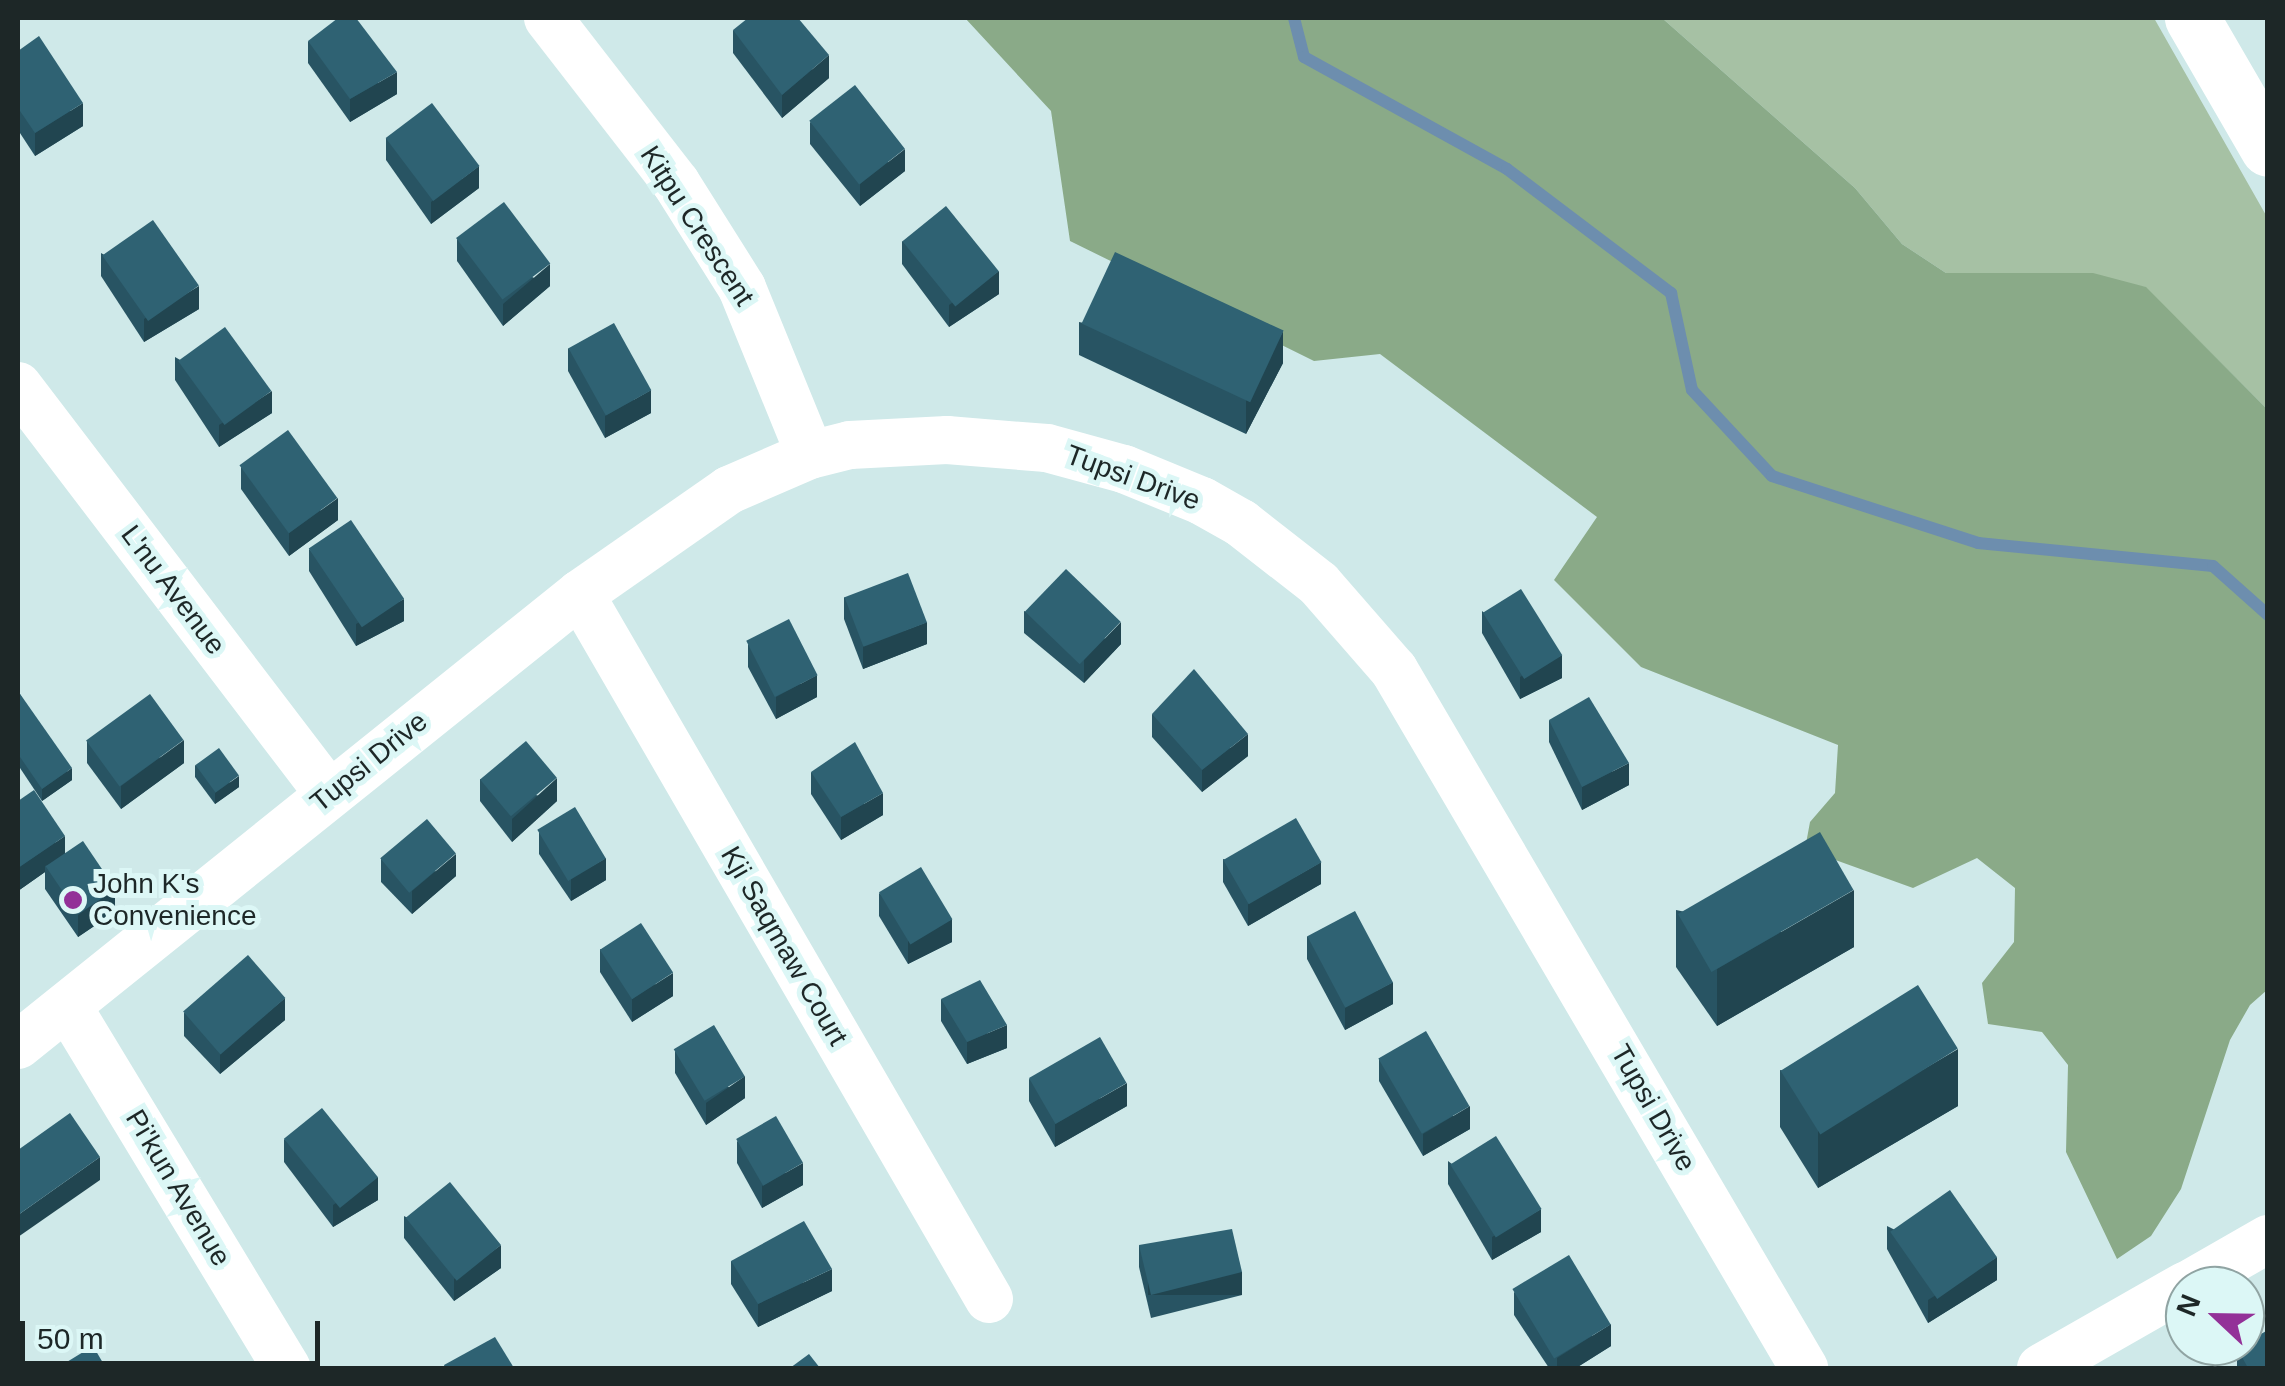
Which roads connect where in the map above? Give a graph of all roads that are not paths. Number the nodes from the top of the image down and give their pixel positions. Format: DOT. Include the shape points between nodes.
graph roads {
  1 [pos="548,18"];
  2 [pos="2192,18"];
  3 [pos="2268,150"];
  4 [pos="18,386"];
  5 [pos="810,455"];
  6 [pos="580,594"];
  7 [pos="329,794"];
  8 [pos="68,1007"];
  9 [pos="18,1044"];
  10 [pos="2268,1239"];
  11 [pos="2220,1266"];
  12 [pos="2165,1297"];
  13 [pos="989,1299"];
  14 [pos="287,1368"];
  15 [pos="1804,1368"];
  16 [pos="2041,1368"];
  1 -- 5 [label="street, Kitpu Crescent" via="676,183 742,288"];
  2 -- 3 [label="main road"];
  4 -- 7 [label="street, L'nu Avenue"];
  5 -- 6 [label="street, Tupsi Drive" via="714,499"];
  5 -- 15 [label="street, Tupsi Drive" via="850,445 948,440 1092,458 1202,501 1281,550 1320,584 1394,670 1423,716"];
  6 -- 7 [label="street, Tupsi Drive"];
  6 -- 13 [label="street, Kji Saqmaw Court"];
  7 -- 8 [label="street, Tupsi Drive"];
  8 -- 9 [label="street, Tupsi Drive"];
  8 -- 14 [label="street, Pi'kun Avenue"];
  10 -- 11 [label="street"];
  12 -- 16 [label="street"];
}
